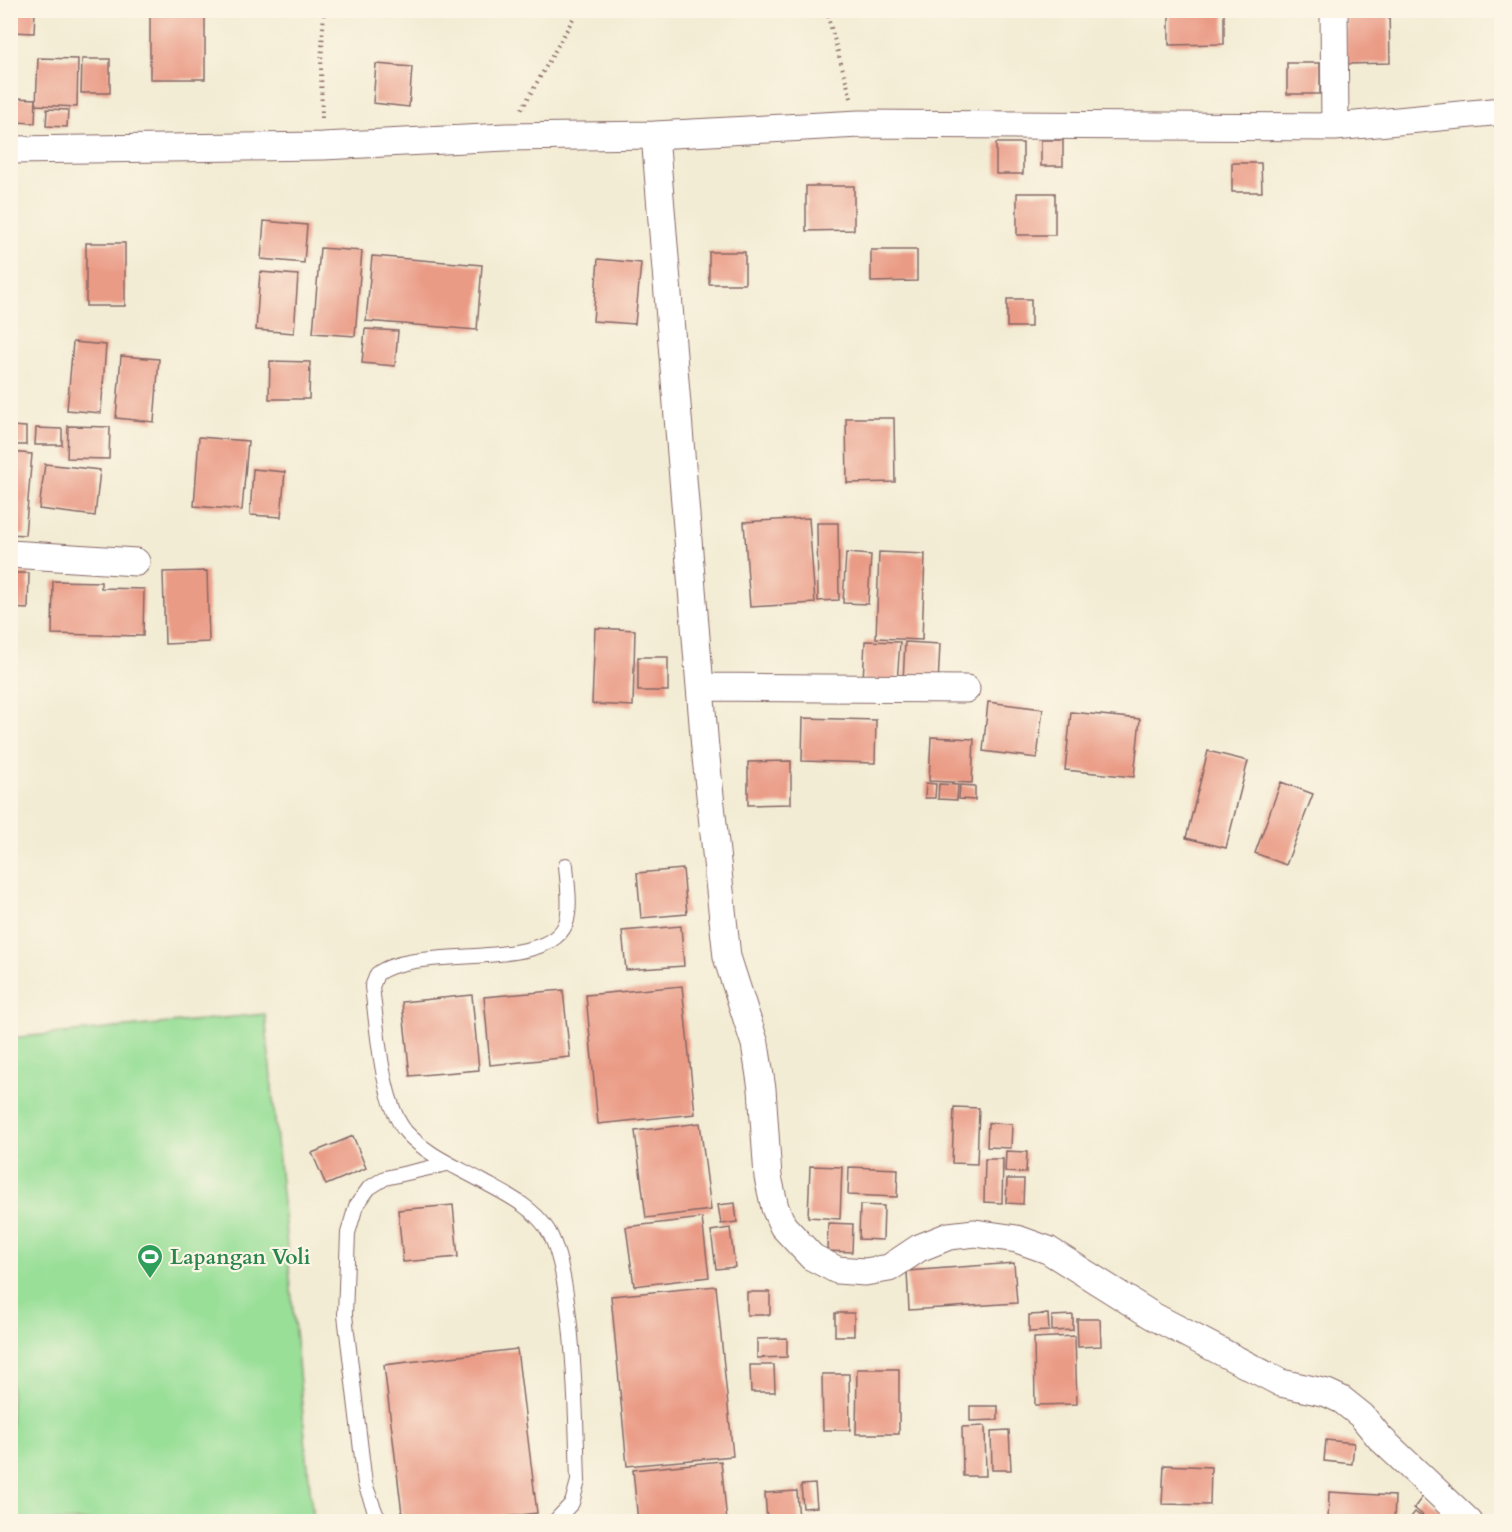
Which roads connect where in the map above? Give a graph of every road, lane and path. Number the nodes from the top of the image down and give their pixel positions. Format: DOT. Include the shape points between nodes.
graph roads {
  1 [pos="324,10"];
  2 [pos="578,10"];
  3 [pos="826,10"];
  4 [pos="1334,10"];
  5 [pos="1502,111"];
  6 [pos="859,124"];
  7 [pos="1335,127"];
  8 [pos="655,135"];
  9 [pos="506,137"];
  10 [pos="323,146"];
  11 [pos="10,150"];
  12 [pos="10,554"];
  13 [pos="136,562"];
  14 [pos="702,687"];
  15 [pos="966,689"];
  16 [pos="566,865"];
  17 [pos="447,1164"];
  18 [pos="382,1521"];
  19 [pos="554,1521"];
  20 [pos="1469,1521"];
  1 -- 10 [label="path"];
  2 -- 9 [label="path"];
  3 -- 6 [label="path"];
  4 -- 7 [label="street"];
  5 -- 7 [label="street"];
  6 -- 7 [label="street"];
  6 -- 8 [label="street"];
  8 -- 9 [label="street"];
  8 -- 14 [label="street"];
  9 -- 10 [label="street"];
  10 -- 11 [label="street"];
  12 -- 13 [label="street"];
  14 -- 15 [label="street"];
  14 -- 20 [label="street" via="727,957 755,1044 768,1177 775,1208 783,1226 801,1246 812,1257 837,1270 865,1272 889,1268 919,1248 949,1236 975,1233 1017,1239 1048,1250 1153,1316 1281,1383 1342,1400"];
  16 -- 17 [label="lane" via="566,921 558,936 549,942 538,948 503,953 398,963 376,974 372,987 388,1097 404,1130"];
  17 -- 18 [label="lane" via="384,1178 369,1188 356,1206 348,1233 345,1315 362,1462 365,1484"];
  17 -- 19 [label="lane" via="520,1202 548,1230 561,1268 570,1332 578,1481 572,1503"];
}
